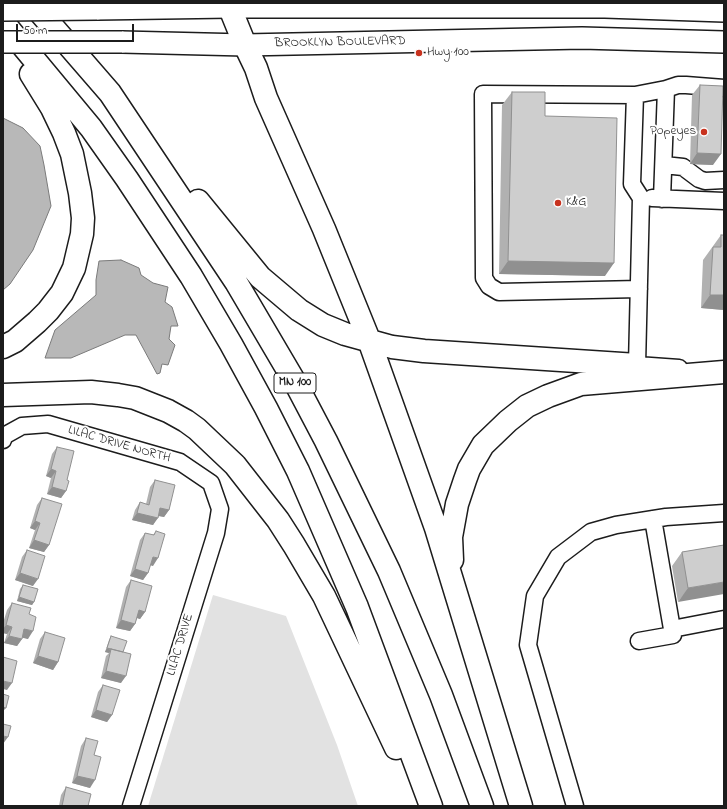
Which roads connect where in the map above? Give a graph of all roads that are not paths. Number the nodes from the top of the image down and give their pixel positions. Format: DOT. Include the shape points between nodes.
graph roads {
  1 [pos="32,3"];
  2 [pos="229,5"];
  3 [pos="3,10"];
  4 [pos="724,11"];
  5 [pos="3,22"];
  6 [pos="3,33"];
  7 [pos="3,42"];
  8 [pos="724,42"];
  9 [pos="245,45"];
  10 [pos="724,88"];
  11 [pos="666,89"];
  12 [pos="110,93"];
  13 [pos="635,95"];
  14 [pos="664,165"];
  15 [pos="724,180"];
  16 [pos="641,198"];
  17 [pos="662,199"];
  18 [pos="724,201"];
  19 [pos="639,289"];
  20 [pos="369,340"];
  21 [pos="3,347"];
  22 [pos="637,365"];
  23 [pos="724,372"];
  24 [pos="3,395"];
  25 [pos="3,440"];
  26 [pos="210,483"];
  27 [pos="724,513"];
  28 [pos="653,519"];
  29 [pos="454,587"];
  30 [pos="724,619"];
  31 [pos="672,628"];
  32 [pos="639,641"];
  33 [pos="131,806"];
  34 [pos="423,806"];
  35 [pos="431,806"];
  36 [pos="482,806"];
  37 [pos="521,806"];
  38 [pos="575,806"];
  1 -- 12 [label="highway, MN 100"];
  2 -- 3 [label="main road, bridge"];
  2 -- 4 [label="main road" via="605,7"];
  2 -- 9 [label="highway"];
  5 -- 35 [label="highway, MN 100" via="91,128 127,179 191,276 266,408 298,471 357,607"];
  6 -- 21 [label="highway" via="39,85 64,134 78,178 83,218 78,255 62,293 31,327 15,341"];
  7 -- 9 [label="main road, BROOKLYN BOULEVARD, bridge"];
  8 -- 9 [label="main road, BROOKLYN BOULEVARD" via="582,38"];
  9 -- 20 [label="highway"];
  10 -- 11 [label="street" via="678,85"];
  11 -- 13 [label="street"];
  11 -- 14 [label="street"];
  12 -- 20 [label="highway" via="260,277 299,310 323,325"];
  12 -- 36 [label="highway, MN 100" via="236,282 326,441 389,571 441,695"];
  13 -- 16 [label="street" via="632,184"];
  13 -- 19 [label="street" via="483,94 484,278 489,286 499,292"];
  14 -- 15 [label="street" via="683,167 705,181"];
  14 -- 17 [label="street"];
  16 -- 17 [label="street"];
  16 -- 19 [label="street"];
  17 -- 18 [label="street"];
  19 -- 22 [label="street"];
  20 -- 22 [label="highway" via="424,351"];
  20 -- 29 [label="highway" via="436,528"];
  22 -- 23 [label="street"];
  23 -- 29 [label="highway" via="581,384 548,396 518,412 483,445 464,480 451,537"];
  24 -- 34 [label="highway" via="91,392 135,398 186,421 225,456 278,520 308,567"];
  25 -- 26 [label="street, LILAC DRIVE NORTH" via="4,436 22,426 48,424 180,462"];
  26 -- 33 [label="street, LILAC DRIVE" via="220,509 216,533"];
  27 -- 28 [label="street"];
  28 -- 31 [label="street"];
  28 -- 38 [label="street" via="591,532 558,557 535,596 528,645"];
  29 -- 37 [label="highway"];
  30 -- 31 [label="street"];
  31 -- 32 [label="street" via="673,635"];
}
